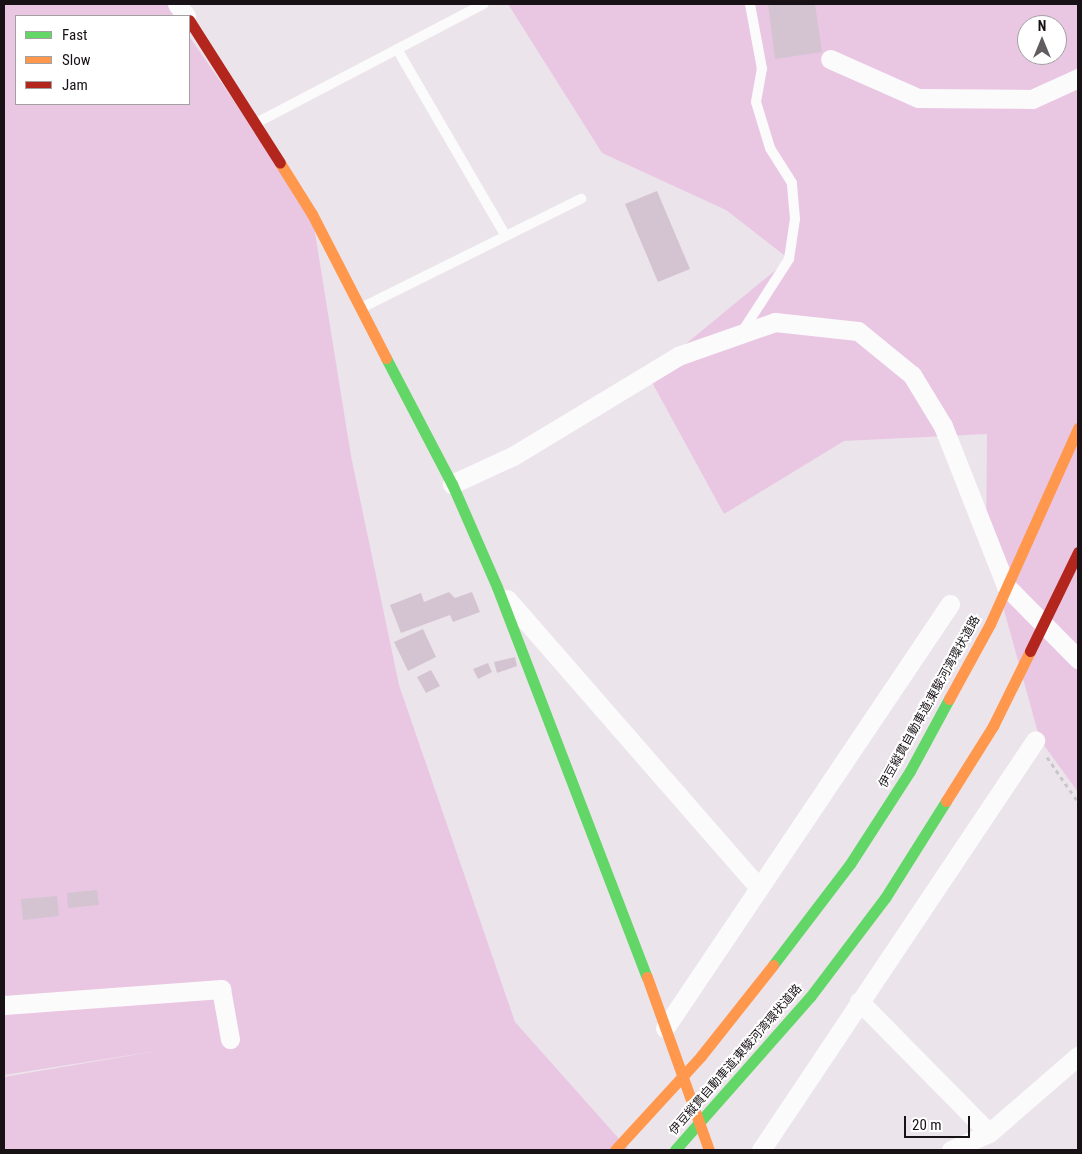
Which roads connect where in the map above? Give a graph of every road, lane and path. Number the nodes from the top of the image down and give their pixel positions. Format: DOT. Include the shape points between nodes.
graph roads {
  1 [pos="177,4"];
  2 [pos="484,4"];
  3 [pos="750,4"];
  4 [pos="185,15"];
  5 [pos="190,22"];
  6 [pos="398,49"];
  7 [pos="830,59"];
  8 [pos="1078,78"];
  9 [pos="255,123"];
  10 [pos="581,199"];
  11 [pos="506,236"];
  12 [pos="360,308"];
  13 [pos="740,334"];
  14 [pos="1078,428"];
  15 [pos="452,484"];
  16 [pos="1078,552"];
  17 [pos="496,587"];
  18 [pos="950,604"];
  19 [pos="1078,659"];
  20 [pos="1035,740"];
  21 [pos="1078,802"];
  22 [pos="759,888"];
  23 [pos="859,1001"];
  24 [pos="4,1005"];
  25 [pos="665,1028"];
  26 [pos="230,1039"];
  27 [pos="1078,1056"];
  28 [pos="989,1133"];
  29 [pos="615,1150"];
  30 [pos="675,1150"];
  31 [pos="708,1150"];
  32 [pos="761,1150"];
  33 [pos="951,1150"];
  1 -- 4 [label="street"];
  2 -- 6 [label="lane"];
  3 -- 13 [label="lane" via="762,69 756,102 770,148 792,183 795,219 789,259"];
  5 -- 9 [label="main road"];
  6 -- 9 [label="lane"];
  6 -- 11 [label="lane"];
  7 -- 8 [label="street" via="918,98 1032,99"];
  9 -- 12 [label="main road" via="312,214"];
  10 -- 11 [label="lane"];
  11 -- 12 [label="lane"];
  12 -- 15 [label="main road"];
  13 -- 15 [label="street" via="678,356 513,456"];
  13 -- 19 [label="street" via="775,322 858,331 912,375 944,426 1006,586"];
  14 -- 29 [label="main road, 伊豆縦貫自動車道;東駿河湾環状道路" via="990,624 910,771 850,864 701,1056"];
  15 -- 17 [label="main road"];
  16 -- 30 [label="main road, 伊豆縦貫自動車道;東駿河湾環状道路" via="988,734 885,898 810,997"];
  17 -- 22 [label="street"];
  17 -- 25 [label="main road" via="573,788 599,844"];
  18 -- 22 [label="street"];
  20 -- 21 [label="path"];
  20 -- 23 [label="street"];
  22 -- 25 [label="street"];
  23 -- 28 [label="street"];
  23 -- 32 [label="street"];
  24 -- 26 [label="street" via="222,989"];
  25 -- 31 [label="main road"];
  27 -- 28 [label="street"];
  28 -- 33 [label="street"];
}
